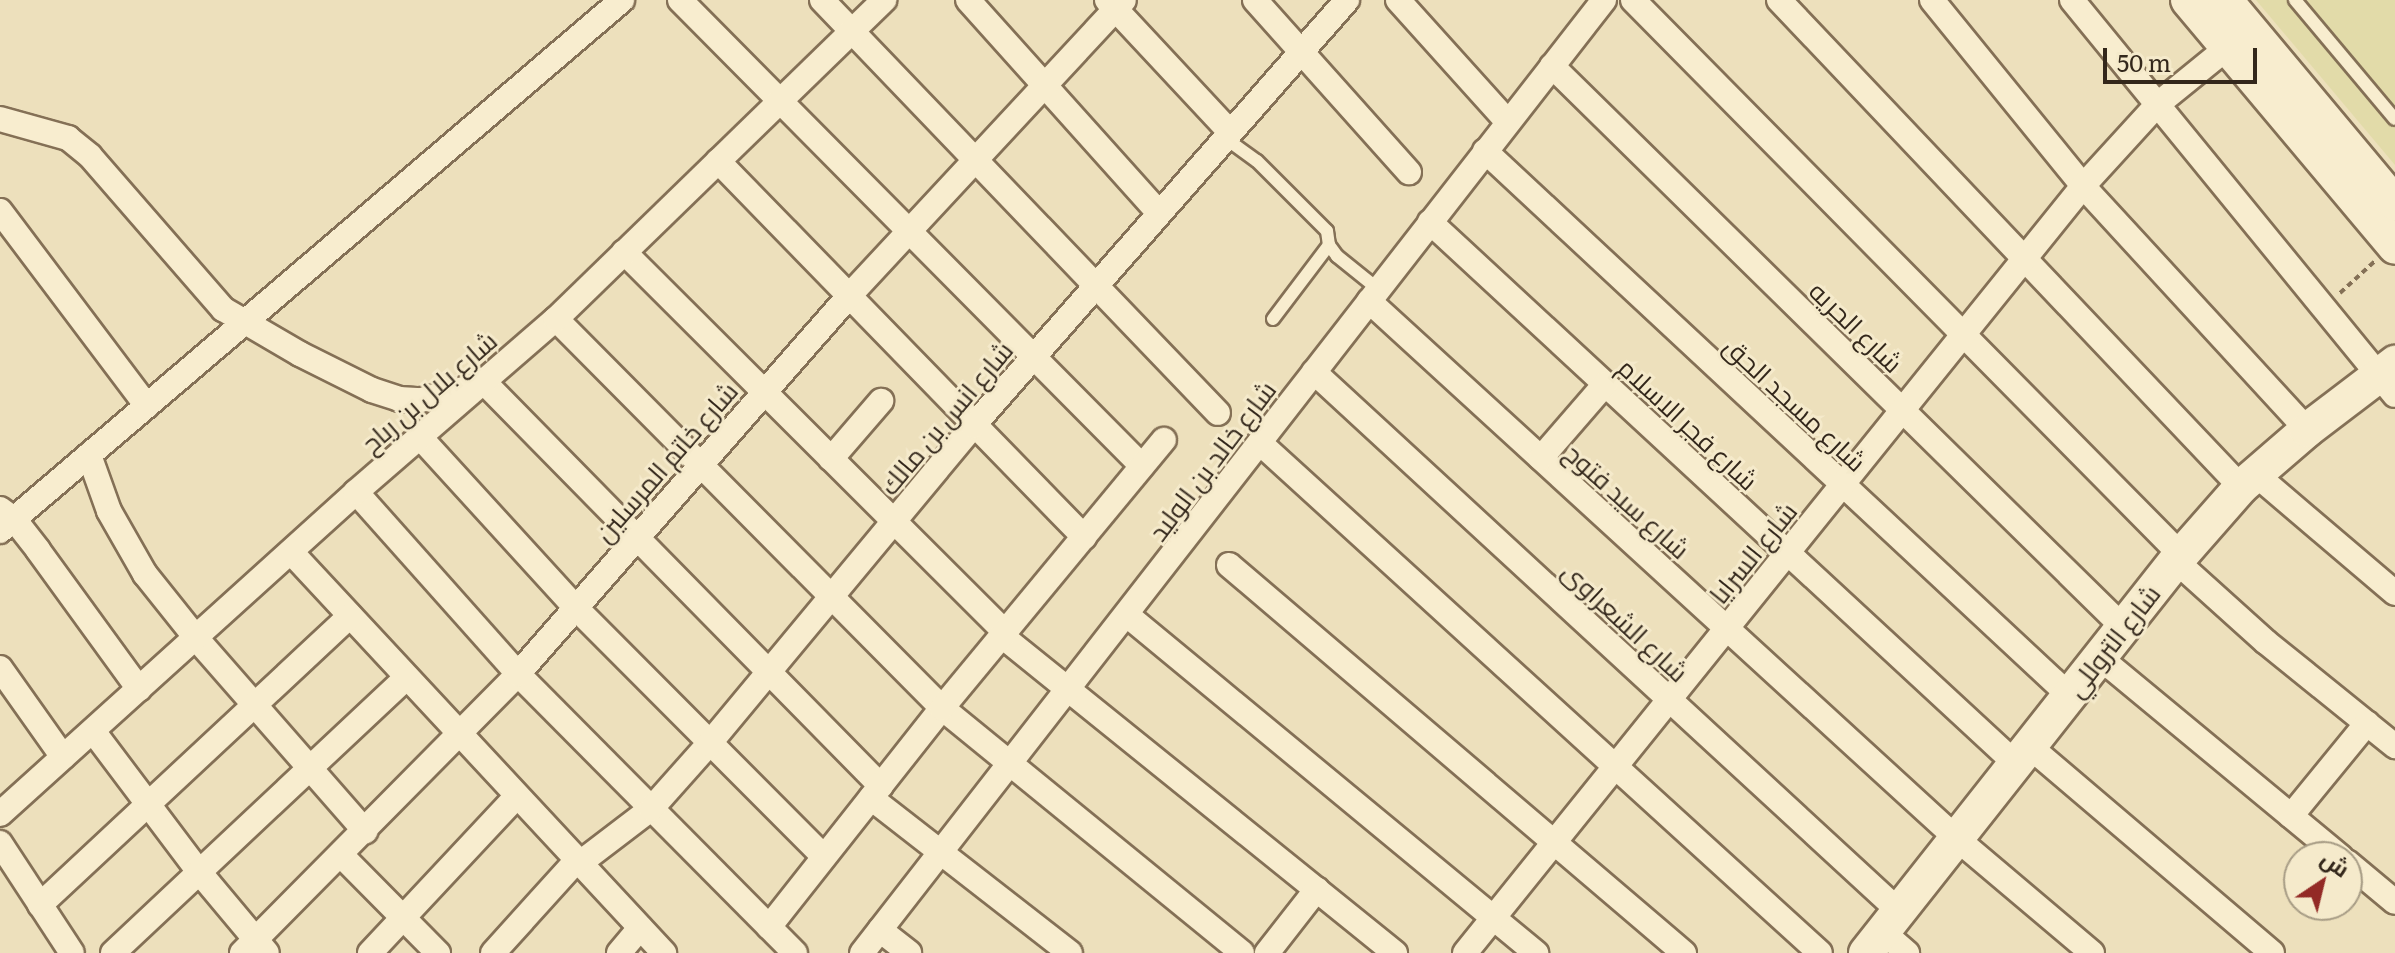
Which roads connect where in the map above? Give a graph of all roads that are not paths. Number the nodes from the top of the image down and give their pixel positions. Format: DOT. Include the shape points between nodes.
graph roads {
  1 [pos="622,0"];
  2 [pos="680,0"];
  3 [pos="822,0"];
  4 [pos="884,0"];
  5 [pos="968,0"];
  6 [pos="1255,0"];
  7 [pos="1347,0"];
  8 [pos="1398,0"];
  9 [pos="1604,0"];
  10 [pos="1633,0"];
  11 [pos="1779,0"];
  12 [pos="1932,0"];
  13 [pos="2072,0"];
  14 [pos="2188,0"];
  15 [pos="2225,0"];
  16 [pos="2295,0"];
  17 [pos="1116,3"];
  18 [pos="853,32"];
  19 [pos="2227,48"];
  20 [pos="1301,51"];
  21 [pos="1552,66"];
  22 [pos="1045,85"];
  23 [pos="781,102"];
  24 [pos="2158,104"];
  25 [pos="0,119"];
  26 [pos="2395,119"];
  27 [pos="1508,122"];
  28 [pos="1228,135"];
  29 [pos="1485,151"];
  30 [pos="718,161"];
  31 [pos="974,161"];
  32 [pos="1409,172"];
  33 [pos="2083,186"];
  34 [pos="2395,203"];
  35 [pos="0,211"];
  36 [pos="1158,212"];
  37 [pos="1430,222"];
  38 [pos="908,231"];
  39 [pos="1329,245"];
  40 [pos="2394,245"];
  41 [pos="624,252"];
  42 [pos="2024,259"];
  43 [pos="1096,283"];
  44 [pos="1373,295"];
  45 [pos="848,297"];
  46 [pos="556,319"];
  47 [pos="1273,319"];
  48 [pos="246,321"];
  49 [pos="1965,336"];
  50 [pos="1033,356"];
  51 [pos="1314,372"];
  52 [pos="2389,378"];
  53 [pos="479,383"];
  54 [pos="1605,384"];
  55 [pos="763,391"];
  56 [pos="881,401"];
  57 [pos="147,406"];
  58 [pos="1904,411"];
  59 [pos="1218,413"];
  60 [pos="973,426"];
  61 [pos="2307,430"];
  62 [pos="419,436"];
  63 [pos="1164,440"];
  64 [pos="1260,443"];
  65 [pos="89,455"];
  66 [pos="1541,458"];
  67 [pos="831,459"];
  68 [pos="699,463"];
  69 [pos="1142,466"];
  70 [pos="2248,480"];
  71 [pos="1843,485"];
  72 [pos="356,492"];
  73 [pos="5,520"];
  74 [pos="894,522"];
  75 [pos="636,537"];
  76 [pos="1084,537"];
  77 [pos="291,552"];
  78 [pos="1787,553"];
  79 [pos="2178,558"];
  80 [pos="1229,565"];
  81 [pos="2395,593"];
  82 [pos="832,597"];
  83 [pos="576,608"];
  84 [pos="1127,615"];
  85 [pos="350,616"];
  86 [pos="2123,627"];
  87 [pos="1726,628"];
  88 [pos="1003,634"];
  89 [pos="196,638"];
  90 [pos="2099,657"];
  91 [pos="0,668"];
  92 [pos="769,672"];
  93 [pos="518,674"];
  94 [pos="407,677"];
  95 [pos="139,689"];
  96 [pos="1069,690"];
  97 [pos="2069,695"];
  98 [pos="1668,698"];
  99 [pos="255,705"];
  100 [pos="942,708"];
  101 [pos="2367,723"];
  102 [pos="93,731"];
  103 [pos="460,734"];
  104 [pos="709,744"];
  105 [pos="2395,746"];
  106 [pos="2022,755"];
  107 [pos="63,757"];
  108 [pos="1613,765"];
  109 [pos="1010,767"];
  110 [pos="310,768"];
  111 [pos="876,792"];
  112 [pos="517,796"];
  113 [pos="148,804"];
  114 [pos="651,809"];
  115 [pos="0,814"];
  116 [pos="2291,816"];
  117 [pos="365,831"];
  118 [pos="1956,838"];
  119 [pos="1553,841"];
  120 [pos="2321,841"];
  121 [pos="0,843"];
  122 [pos="942,854"];
  123 [pos="341,855"];
  124 [pos="824,857"];
  125 [pos="578,861"];
  126 [pos="200,873"];
  127 [pos="2363,875"];
  128 [pos="1317,889"];
  129 [pos="2395,902"];
  130 [pos="40,905"];
  131 [pos="404,918"];
  132 [pos="1493,918"];
  133 [pos="769,927"];
  134 [pos="640,928"];
  135 [pos="880,930"];
  136 [pos="1889,937"];
  137 [pos="255,949"];
  138 [pos="72,953"];
  139 [pos="113,953"];
  140 [pos="370,953"];
  141 [pos="438,953"];
  142 [pos="493,953"];
  143 [pos="619,953"];
  144 [pos="664,953"];
  145 [pos="795,953"];
  146 [pos="862,953"];
  147 [pos="909,953"];
  148 [pos="1070,953"];
  149 [pos="1242,953"];
  150 [pos="1267,953"];
  151 [pos="1395,953"];
  152 [pos="1465,953"];
  153 [pos="1536,953"];
  154 [pos="1684,953"];
  155 [pos="1820,953"];
  156 [pos="2092,953"];
  157 [pos="2272,953"];
  1 -- 48 [label="street"];
  2 -- 23 [label="street"];
  3 -- 18 [label="street"];
  4 -- 18 [label="street, شارع بلال بن رباح"];
  5 -- 22 [label="street"];
  6 -- 20 [label="street"];
  7 -- 20 [label="street, شارع انس بن مالك"];
  8 -- 27 [label="street"];
  9 -- 21 [label="street, شارع خالد بن الوليد"];
  10 -- 49 [label="street"];
  11 -- 42 [label="street"];
  12 -- 33 [label="street"];
  13 -- 24 [label="street"];
  14 -- 19 [label="street"];
  15 -- 34 [label="street"];
  16 -- 26 [label="lane"];
  17 -- 22 [label="street, شارع خاتم المرسلين"];
  17 -- 28 [label="street"];
  18 -- 23 [label="street, شارع بلال بن رباح"];
  18 -- 31 [label="street"];
  19 -- 24 [label="street, شارع السرايا"];
  19 -- 40 [label="street"];
  20 -- 28 [label="street, شارع انس بن مالك"];
  20 -- 32 [label="street"];
  21 -- 27 [label="street, شارع خالد بن الوليد"];
  21 -- 58 [label="street, شارع الحريه"];
  22 -- 31 [label="street, شارع خاتم المرسلين"];
  22 -- 36 [label="street"];
  23 -- 30 [label="street, شارع بلال بن رباح"];
  23 -- 38 [label="street"];
  24 -- 33 [label="street, شارع السرايا"];
  24 -- 52 [label="street" via="2324,308"];
  25 -- 48 [label="street" via="68,138 90,156 223,309"];
  27 -- 29 [label="street, شارع خالد بن الوليد"];
  28 -- 36 [label="street, شارع انس بن مالك"];
  28 -- 39 [label="lane" via="1327,231"];
  29 -- 37 [label="street, شارع خالد بن الوليد"];
  29 -- 71 [label="street, شارع مسجد الحق"];
  30 -- 41 [label="street, شارع بلال بن رباح"];
  30 -- 45 [label="street"];
  31 -- 38 [label="street, شارع خاتم المرسلين"];
  31 -- 43 [label="street"];
  33 -- 42 [label="street, شارع السرايا"];
  33 -- 61 [label="street"];
  35 -- 57 [label="street"];
  36 -- 43 [label="street, شارع انس بن مالك"];
  37 -- 44 [label="street, شارع خالد بن الوليد"];
  37 -- 54 [label="street, شارع فجر الاسلام"];
  38 -- 45 [label="street, شارع خاتم المرسلين"];
  38 -- 50 [label="street"];
  39 -- 44 [label="lane"];
  39 -- 47 [label="lane"];
  41 -- 46 [label="street, شارع بلال بن رباح"];
  41 -- 55 [label="street"];
  42 -- 49 [label="street, شارع السرايا"];
  42 -- 70 [label="street"];
  43 -- 50 [label="street, شارع انس بن مالك"];
  43 -- 59 [label="street"];
  44 -- 51 [label="street, شارع خالد بن الوليد"];
  44 -- 66 [label="street, شارع سيد فتوح"];
  45 -- 55 [label="street, شارع خاتم المرسلين"];
  45 -- 60 [label="street"];
  46 -- 53 [label="street, شارع بلال بن رباح"];
  46 -- 68 [label="street"];
  48 -- 53 [label="street" via="300,354 399,399 421,400"];
  48 -- 57 [label="street"];
  49 -- 58 [label="street, شارع السرايا"];
  49 -- 79 [label="street"];
  50 -- 60 [label="street, شارع انس بن مالك"];
  50 -- 69 [label="street"];
  51 -- 64 [label="street, شارع خالد بن الوليد"];
  51 -- 98 [label="street, شارع الشعراوى"];
  52 -- 61 [label="street, شارع التروللي"];
  53 -- 62 [label="street, شارع بلال بن رباح"];
  53 -- 75 [label="street"];
  54 -- 66 [label="street"];
  54 -- 78 [label="street, شارع فجر الاسلام"];
  55 -- 67 [label="street"];
  55 -- 68 [label="street, شارع خاتم المرسلين"];
  56 -- 67 [label="street"];
  57 -- 65 [label="street"];
  58 -- 71 [label="street, شارع السرايا"];
  58 -- 86 [label="street, شارع الحريه"];
  60 -- 74 [label="street, شارع انس بن مالك"];
  60 -- 76 [label="street"];
  61 -- 70 [label="street, شارع التروللي"];
  62 -- 72 [label="street, شارع بلال بن رباح"];
  62 -- 83 [label="street"];
  63 -- 69 [label="street"];
  64 -- 84 [label="street, شارع خالد بن الوليد"];
  64 -- 108 [label="street"];
  65 -- 73 [label="street"];
  65 -- 89 [label="street" via="109,511 145,574"];
  66 -- 87 [label="street, شارع سيد فتوح"];
  67 -- 74 [label="street"];
  68 -- 75 [label="street, شارع خاتم المرسلين"];
  68 -- 82 [label="street"];
  69 -- 76 [label="street"];
  70 -- 79 [label="street, شارع التروللي"];
  70 -- 81 [label="street"];
  71 -- 78 [label="street, شارع السرايا"];
  71 -- 97 [label="street, شارع مسجد الحق"];
  72 -- 77 [label="street, شارع بلال بن رباح"];
  72 -- 93 [label="street"];
  73 -- 95 [label="street"];
  74 -- 82 [label="street, شارع انس بن مالك"];
  74 -- 88 [label="street"];
  75 -- 83 [label="street, شارع خاتم المرسلين"];
  75 -- 92 [label="street"];
  76 -- 88 [label="street"];
  77 -- 85 [label="street"];
  77 -- 89 [label="street, شارع بلال بن رباح"];
  78 -- 87 [label="street, شارع السرايا"];
  78 -- 106 [label="street, شارع فجر الاسلام"];
  79 -- 86 [label="street, شارع التروللي"];
  79 -- 101 [label="street" via="2266,642"];
  80 -- 119 [label="street"];
  82 -- 92 [label="street, شارع انس بن مالك"];
  82 -- 100 [label="street"];
  83 -- 93 [label="street, شارع خاتم المرسلين"];
  83 -- 104 [label="street"];
  84 -- 96 [label="street, شارع خالد بن الوليد"];
  84 -- 132 [label="street"];
  85 -- 94 [label="street"];
  85 -- 99 [label="street"];
  86 -- 90 [label="street, شارع التروللي"];
  87 -- 98 [label="street, شارع السرايا"];
  87 -- 118 [label="street, شارع سيد فتوح"];
  88 -- 96 [label="street"];
  88 -- 100 [label="street"];
  89 -- 95 [label="street, شارع بلال بن رباح"];
  89 -- 99 [label="street"];
  90 -- 97 [label="street, شارع التروللي"];
  90 -- 116 [label="street"];
  91 -- 107 [label="street"];
  92 -- 104 [label="street, شارع انس بن مالك"];
  92 -- 111 [label="street"];
  93 -- 103 [label="street, شارع خاتم المرسلين"];
  93 -- 114 [label="street"];
  94 -- 103 [label="street"];
  94 -- 110 [label="street"];
  95 -- 102 [label="street, شارع بلال بن رباح"];
  96 -- 109 [label="street, شارع خالد بن الوليد"];
  96 -- 128 [label="street"];
  97 -- 106 [label="street, شارع التروللي"];
  98 -- 108 [label="street, شارع السرايا"];
  98 -- 136 [label="street, شارع الشعراوى"];
  99 -- 110 [label="street"];
  99 -- 113 [label="street"];
  100 -- 109 [label="street"];
  100 -- 111 [label="street"];
  101 -- 105 [label="street"];
  101 -- 116 [label="street"];
  102 -- 107 [label="street, شارع بلال بن رباح"];
  102 -- 113 [label="street"];
  103 -- 112 [label="street"];
  103 -- 117 [label="street, شارع خاتم المرسلين"];
  104 -- 114 [label="street, شارع انس بن مالك"];
  104 -- 124 [label="street"];
  106 -- 118 [label="street, شارع التروللي"];
  106 -- 157 [label="street, شارع فجر الاسلام"];
  107 -- 115 [label="street, شارع بلال بن رباح"];
  108 -- 119 [label="street, شارع السرايا"];
  108 -- 155 [label="street"];
  109 -- 122 [label="street, شارع خالد بن الوليد"];
  109 -- 149 [label="street"];
  110 -- 117 [label="street"];
  110 -- 126 [label="street"];
  111 -- 122 [label="street"];
  111 -- 124 [label="street"];
  112 -- 125 [label="street"];
  112 -- 131 [label="street"];
  113 -- 126 [label="street"];
  113 -- 130 [label="street"];
  114 -- 125 [label="street, شارع انس بن مالك"];
  114 -- 133 [label="street"];
  116 -- 120 [label="street"];
  117 -- 123 [label="street, شارع خاتم المرسلين"];
  118 -- 136 [label="street, شارع التروللي"];
  118 -- 156 [label="street, شارع سيد فتوح"];
  119 -- 132 [label="street, شارع السرايا"];
  119 -- 154 [label="street"];
  121 -- 130 [label="street"];
  122 -- 135 [label="street, شارع خالد بن الوليد"];
  122 -- 148 [label="street"];
  123 -- 131 [label="street"];
  123 -- 137 [label="street, شارع خاتم المرسلين"];
  124 -- 133 [label="street"];
  125 -- 134 [label="street"];
  125 -- 142 [label="street, شارع انس بن مالك"];
  126 -- 137 [label="street"];
  126 -- 139 [label="street"];
  127 -- 129 [label="street"];
  128 -- 150 [label="street"];
  128 -- 151 [label="street"];
  130 -- 138 [label="street"];
  131 -- 140 [label="street"];
  131 -- 141 [label="street"];
  132 -- 152 [label="street, شارع السرايا"];
  132 -- 153 [label="street"];
  133 -- 145 [label="street"];
  134 -- 143 [label="street"];
  134 -- 144 [label="street"];
  135 -- 146 [label="street, شارع خالد بن الوليد"];
  135 -- 147 [label="street"];
}
